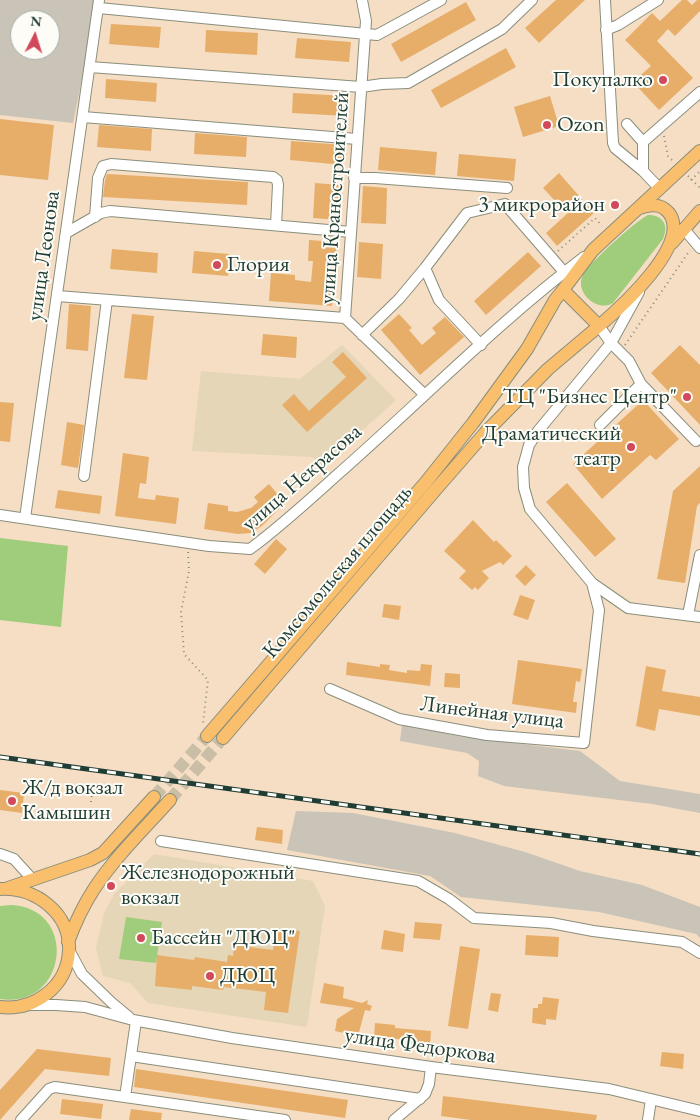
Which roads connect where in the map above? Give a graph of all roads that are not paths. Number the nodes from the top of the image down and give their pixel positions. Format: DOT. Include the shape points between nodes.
graph roads {
  1 [pos="362,0"];
  2 [pos="441,0"];
  3 [pos="532,0"];
  4 [pos="605,0"];
  5 [pos="658,0"];
  6 [pos="99,4"];
  7 [pos="606,30"];
  8 [pos="365,34"];
  9 [pos="90,68"];
  10 [pos="362,87"];
  11 [pos="700,92"];
  12 [pos="83,117"];
  13 [pos="627,124"];
  14 [pos="357,139"];
  15 [pos="643,142"];
  16 [pos="700,151"];
  17 [pos="643,171"];
  18 [pos="354,178"];
  19 [pos="507,188"];
  20 [pos="660,188"];
  21 [pos="637,209"];
  22 [pos="700,210"];
  23 [pos="95,216"];
  24 [pos="276,225"];
  25 [pos="684,229"];
  26 [pos="351,232"];
  27 [pos="66,233"];
  28 [pos="670,245"];
  29 [pos="698,245"];
  30 [pos="593,250"];
  31 [pos="424,268"];
  32 [pos="564,272"];
  33 [pos="644,282"];
  34 [pos="544,288"];
  35 [pos="563,290"];
  36 [pos="57,296"];
  37 [pos="107,300"];
  38 [pos="345,318"];
  39 [pos="598,326"];
  40 [pos="362,334"];
  41 [pos="611,343"];
  42 [pos="481,345"];
  43 [pos="641,384"];
  44 [pos="425,396"];
  45 [pos="600,425"];
  46 [pos="696,441"];
  47 [pos="84,476"];
  48 [pos="0,515"];
  49 [pos="26,518"];
  50 [pos="700,555"];
  51 [pos="592,583"];
  52 [pos="688,615"];
  53 [pos="700,617"];
  54 [pos="330,689"];
  55 [pos="205,730"];
  56 [pos="223,738"];
  57 [pos="154,798"];
  58 [pos="170,800"];
  59 [pos="161,841"];
  60 [pos="0,854"];
  61 [pos="33,880"];
  62 [pos="1,889"];
  63 [pos="68,946"];
  64 [pos="700,953"];
  65 [pos="26,1006"];
  66 [pos="3,1009"];
  67 [pos="135,1021"];
  68 [pos="131,1056"];
  69 [pos="431,1067"];
  70 [pos="125,1096"];
  71 [pos="420,1099"];
  72 [pos="651,1099"];
  73 [pos="700,1111"];
  74 [pos="21,1120"];
  75 [pos="285,1120"];
  76 [pos="394,1120"];
  77 [pos="648,1120"];
  1 -- 8 [label="street, улица Краностроителей"];
  2 -- 8 [label="street" via="377,35"];
  3 -- 10 [label="street" via="502,30 408,83"];
  4 -- 7 [label="street"];
  5 -- 7 [label="street"];
  6 -- 8 [label="street"];
  6 -- 9 [label="street, улица Леонова"];
  7 -- 17 [label="street" via="613,143"];
  8 -- 10 [label="street, улица Краностроителей"];
  9 -- 10 [label="street"];
  9 -- 12 [label="street, улица Леонова"];
  10 -- 14 [label="street, улица Краностроителей"];
  11 -- 15 [label="street"];
  12 -- 14 [label="street"];
  12 -- 27 [label="street, улица Леонова"];
  13 -- 15 [label="street"];
  14 -- 18 [label="street, улица Краностроителей"];
  15 -- 17 [label="street"];
  16 -- 20 [label="main road"];
  17 -- 20 [label="street"];
  18 -- 19 [label="street"];
  18 -- 26 [label="street, улица Краностроителей"];
  20 -- 21 [label="main road"];
  21 -- 28 [label="main road" via="655,205 668,212 674,226"];
  21 -- 30 [label="main road"];
  22 -- 25 [label="main road"];
  23 -- 24 [label="street" via="110,211"];
  23 -- 24 [label="street" via="100,171 103,166 111,164 273,177 278,185"];
  23 -- 27 [label="street"];
  24 -- 26 [label="street"];
  25 -- 28 [label="main road"];
  25 -- 29 [label="street"];
  26 -- 38 [label="street, улица Краностроителей"];
  27 -- 36 [label="street, улица Леонова"];
  28 -- 33 [label="main road"];
  30 -- 32 [label="street, улица Некрасова"];
  30 -- 35 [label="main road"];
  31 -- 32 [label="street" via="467,213 505,204"];
  31 -- 40 [label="street" via="399,299"];
  31 -- 42 [label="street" via="439,300"];
  32 -- 34 [label="street, улица Некрасова"];
  33 -- 39 [label="main road"];
  33 -- 41 [label="street"];
  34 -- 35 [label="street"];
  34 -- 42 [label="street, улица Некрасова"];
  35 -- 39 [label="main road"];
  35 -- 55 [label="main road" via="518,362 444,460"];
  36 -- 37 [label="street"];
  36 -- 49 [label="street, улица Леонова"];
  37 -- 38 [label="street"];
  37 -- 47 [label="street"];
  38 -- 40 [label="street, улица Краностроителей"];
  39 -- 41 [label="street"];
  39 -- 56 [label="main road, Комсомольская площадь" via="548,369 485,433"];
  40 -- 44 [label="street, улица Краностроителей"];
  41 -- 43 [label="street" via="629,361"];
  41 -- 51 [label="street" via="538,431 529,445 523,467 530,509"];
  42 -- 44 [label="street, улица Некрасова"];
  43 -- 45 [label="street"];
  43 -- 46 [label="street"];
  44 -- 49 [label="street, улица Некрасова" via="250,549"];
  48 -- 49 [label="street, улица Некрасова"];
  50 -- 52 [label="street"];
  51 -- 52 [label="street" via="628,608"];
  51 -- 54 [label="street, Линейная улица" via="599,610 584,743 487,735 399,719"];
  52 -- 53 [label="street"];
  57 -- 61 [label="main road" via="102,853"];
  58 -- 63 [label="main road" via="94,889 78,916"];
  59 -- 64 [label="street" via="418,881 474,918 551,922 593,931 682,942"];
  60 -- 61 [label="street" via="14,859"];
  61 -- 62 [label="main road"];
  62 -- 63 [label="main road" via="14,889 43,900 65,929"];
  63 -- 65 [label="main road" via="64,970 53,989"];
  63 -- 67 [label="street" via="82,974"];
  65 -- 66 [label="main road"];
  65 -- 67 [label="street, улица Федоркова" via="85,1007"];
  67 -- 68 [label="street"];
  67 -- 69 [label="street, улица Федоркова"];
  68 -- 70 [label="street"];
  68 -- 71 [label="street"];
  69 -- 71 [label="street" via="428,1090"];
  69 -- 72 [label="street, улица Федоркова" via="609,1089"];
  70 -- 74 [label="street" via="55,1087 49,1089"];
  70 -- 75 [label="street"];
  71 -- 76 [label="street"];
  72 -- 73 [label="street, улица Федоркова"];
  72 -- 77 [label="street"];
}
